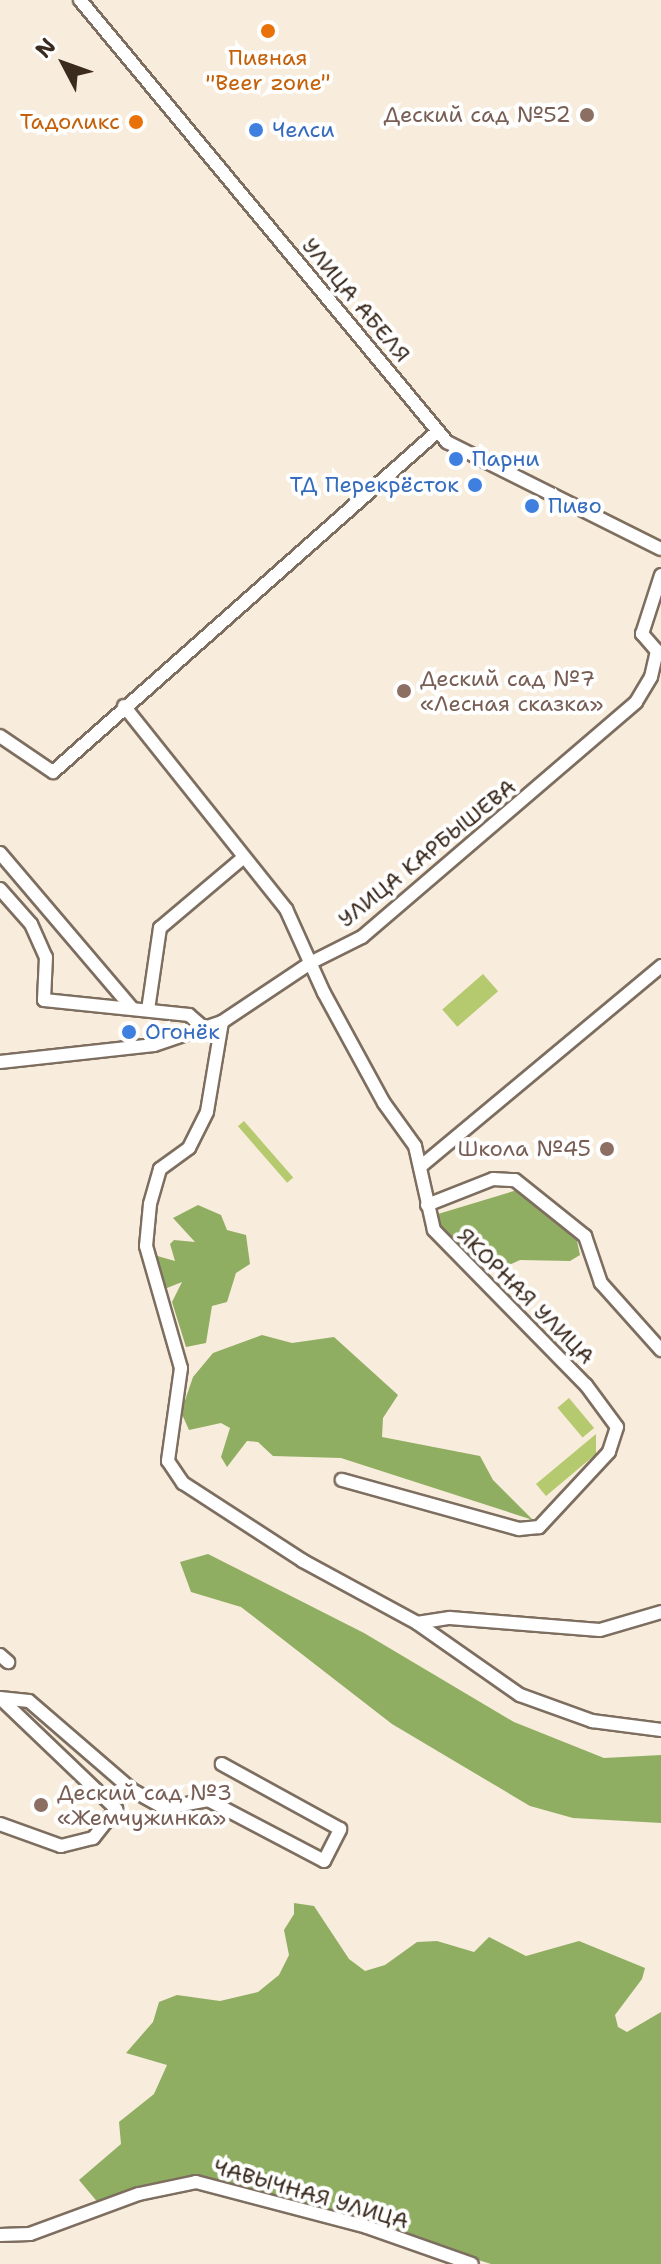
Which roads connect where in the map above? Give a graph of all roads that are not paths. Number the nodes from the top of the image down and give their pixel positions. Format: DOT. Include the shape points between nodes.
graph roads {
  1 [pos="80,0"];
  2 [pos="438,431"];
  3 [pos="661,549"];
  4 [pos="661,575"];
  5 [pos="659,652"];
  6 [pos="124,706"];
  7 [pos="0,736"];
  8 [pos="0,853"];
  9 [pos="244,857"];
  10 [pos="0,889"];
  11 [pos="312,962"];
  12 [pos="661,966"];
  13 [pos="132,1008"];
  14 [pos="148,1010"];
  15 [pos="222,1022"];
  16 [pos="204,1028"];
  17 [pos="0,1062"];
  18 [pos="420,1167"];
  19 [pos="427,1205"];
  20 [pos="661,1350"];
  21 [pos="342,1480"];
  22 [pos="661,1612"];
  23 [pos="417,1623"];
  24 [pos="0,1698"];
  25 [pos="661,1730"];
  26 [pos="222,1764"];
  27 [pos="0,1824"];
  28 [pos="0,2235"];
  29 [pos="472,2264"];
  1 -- 2 [label="street, УЛИЦА АБЕЛЯ"];
  2 -- 3 [label="street, УЛИЦА АБЕЛЯ" via="447,442"];
  2 -- 6 [label="street"];
  4 -- 5 [label="street, УЛИЦА КАРБЫШЕВА" via="642,634"];
  5 -- 11 [label="street, УЛИЦА КАРБЫШЕВА" via="636,702 362,937"];
  6 -- 7 [label="street" via="53,772"];
  6 -- 9 [label="street, ЯКОРНАЯ УЛИЦА"];
  8 -- 13 [label="street"];
  9 -- 11 [label="street, ЯКОРНАЯ УЛИЦА" via="286,909"];
  9 -- 14 [label="street" via="160,928"];
  10 -- 13 [label="street" via="31,924 46,957 44,1000"];
  11 -- 15 [label="street, УЛИЦА КАРБЫШЕВА"];
  11 -- 18 [label="street, ЯКОРНАЯ УЛИЦА" via="384,1103 415,1146"];
  12 -- 18 [label="street"];
  13 -- 14 [label="street"];
  14 -- 16 [label="street" via="189,1015"];
  15 -- 16 [label="street, УЛИЦА КАРБЫШЕВА"];
  15 -- 23 [label="street" via="207,1112 189,1148 160,1169 150,1204 146,1246 181,1368 168,1461 183,1483 303,1561"];
  16 -- 17 [label="street, УЛИЦА КАРБЫШЕВА" via="154,1045"];
  18 -- 19 [label="street, ЯКОРНАЯ УЛИЦА"];
  19 -- 20 [label="street" via="493,1179 515,1180 585,1236 601,1283"];
  19 -- 21 [label="street, ЯКОРНАЯ УЛИЦА" via="434,1230 458,1261 586,1385 617,1427 616,1439 539,1527 519,1529"];
  22 -- 23 [label="street" via="600,1630 450,1618"];
  23 -- 25 [label="street" via="520,1695 592,1721"];
  24 -- 26 [label="street" via="29,1701 132,1790 165,1808 208,1800 324,1861 340,1829"];
  24 -- 27 [label="street" via="116,1809 93,1838 61,1846"];
  28 -- 29 [label="street, ЧАВЫЧНАЯ УЛИЦА" via="30,2234 139,2194 196,2182 367,2227"];
}
